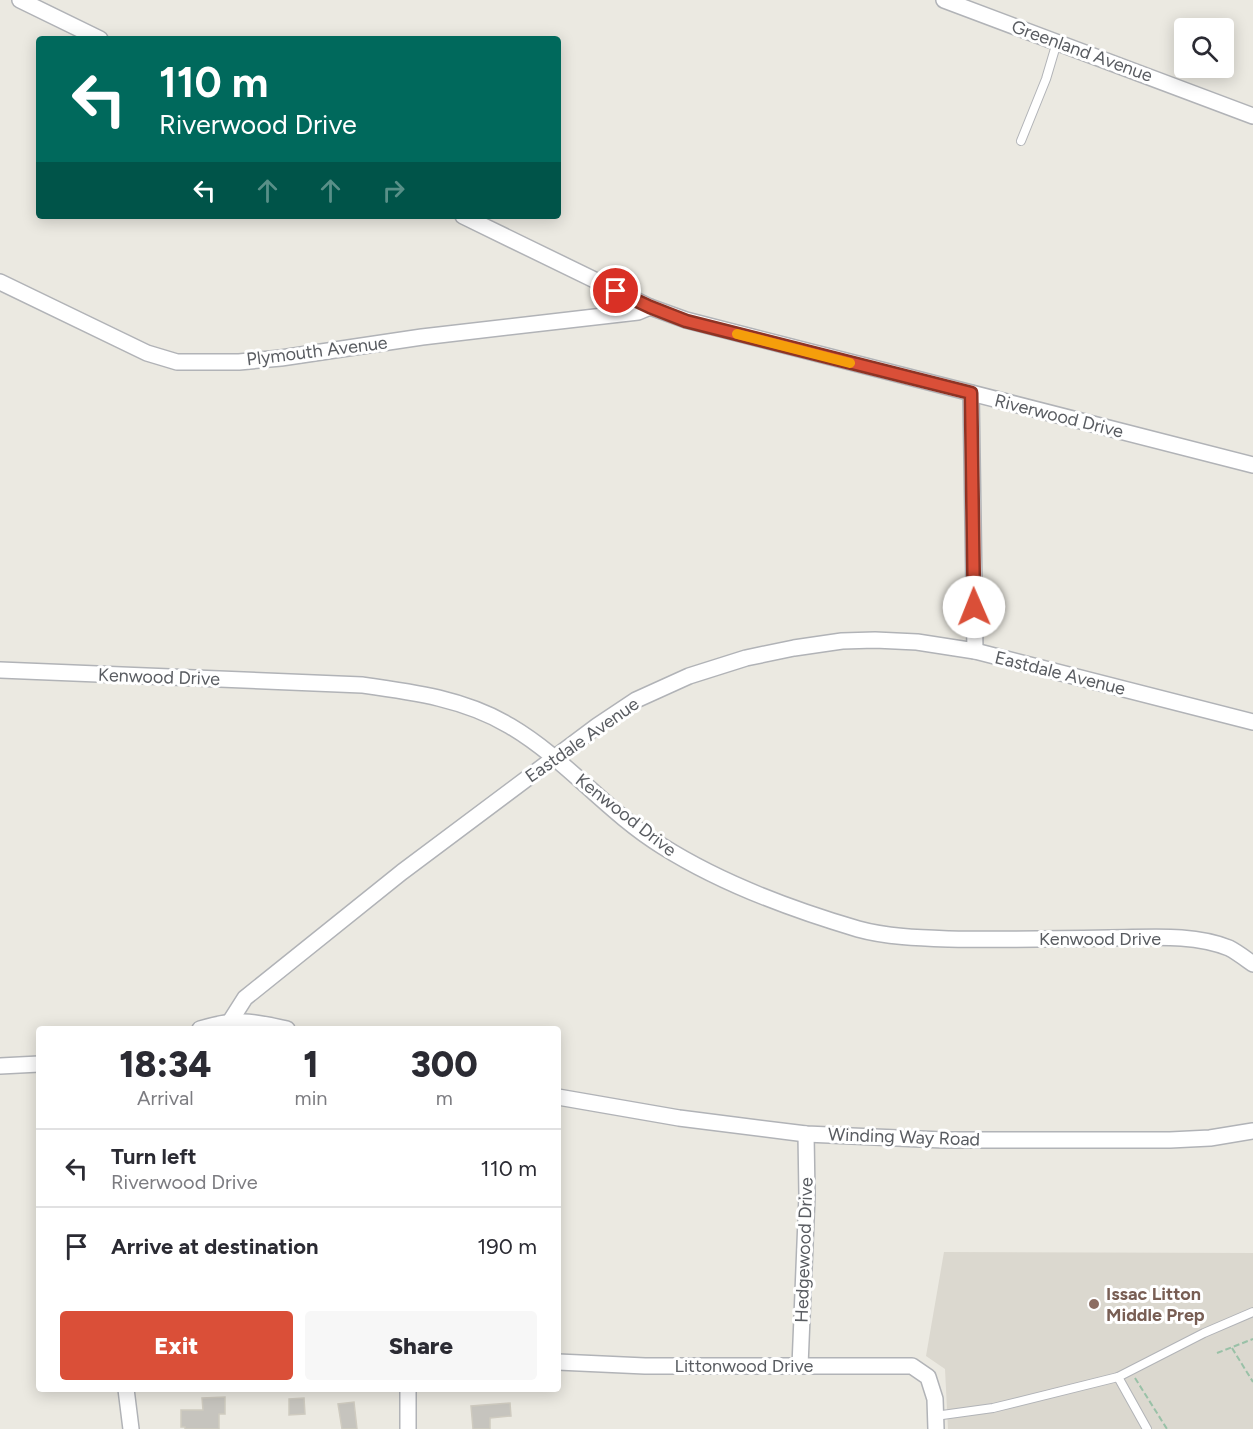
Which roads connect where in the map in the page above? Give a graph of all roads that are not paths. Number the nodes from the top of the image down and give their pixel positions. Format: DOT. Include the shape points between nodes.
graph roads {
  1 [pos="20,0"];
  2 [pos="944,0"];
  3 [pos="94,36"];
  4 [pos="1057,42"];
  5 [pos="1253,116"];
  6 [pos="1021,141"];
  7 [pos="469,219"];
  8 [pos="0,282"];
  9 [pos="650,307"];
  10 [pos="971,393"];
  11 [pos="1253,465"];
  12 [pos="975,651"];
  13 [pos="0,670"];
  14 [pos="1253,722"];
  15 [pos="554,758"];
  16 [pos="1253,964"];
  17 [pos="231,1020"];
  18 [pos="210,1026"];
  19 [pos="274,1026"];
  20 [pos="36,1064"];
  21 [pos="0,1065"];
  22 [pos="561,1098"];
  23 [pos="1252,1129"];
  24 [pos="806,1134"];
  25 [pos="1253,1312"];
  26 [pos="561,1362"];
  27 [pos="800,1366"];
  28 [pos="1118,1377"];
  29 [pos="126,1392"];
  30 [pos="408,1392"];
  31 [pos="936,1422"];
  32 [pos="131,1429"];
  33 [pos="408,1429"];
  34 [pos="1147,1429"];
  1 -- 3 [label="street"];
  2 -- 4 [label="street, Greenland Avenue"];
  4 -- 5 [label="street, Greenland Avenue"];
  4 -- 6 [label="lane"];
  7 -- 9 [label="street, Riverwood Drive"];
  8 -- 9 [label="street, Plymouth Avenue" via="147,353 177,362 200,363 281,358 638,312"];
  9 -- 10 [label="street, Riverwood Drive" via="686,321"];
  10 -- 11 [label="street, Riverwood Drive"];
  10 -- 12 [label="street"];
  12 -- 14 [label="street, Eastdale Avenue"];
  12 -- 15 [label="street, Eastdale Avenue" via="916,642 842,641 746,658 689,676 636,700"];
  13 -- 15 [label="street, Kenwood Drive" via="362,685 414,692 463,705 510,726"];
  15 -- 16 [label="street, Kenwood Drive" via="620,815 696,866 752,892 861,930 964,939 1199,940 1229,949"];
  15 -- 17 [label="street, Eastdale Avenue" via="402,872 245,998"];
  17 -- 18 [label="street"];
  17 -- 19 [label="street"];
  20 -- 21 [label="street"];
  22 -- 24 [label="street, Winding Way Road" via="679,1119"];
  23 -- 24 [label="street, Winding Way Road" via="1210,1138 1170,1140 943,1140"];
  24 -- 27 [label="street, Hedgewood Drive"];
  25 -- 28 [label="lane"];
  26 -- 27 [label="street, Littonwood Drive"];
  27 -- 31 [label="street, Littonwood Drive" via="912,1366 928,1377"];
  28 -- 31 [label="lane"];
  28 -- 34 [label="lane"];
  29 -- 32 [label="street"];
  30 -- 33 [label="street"];
}
